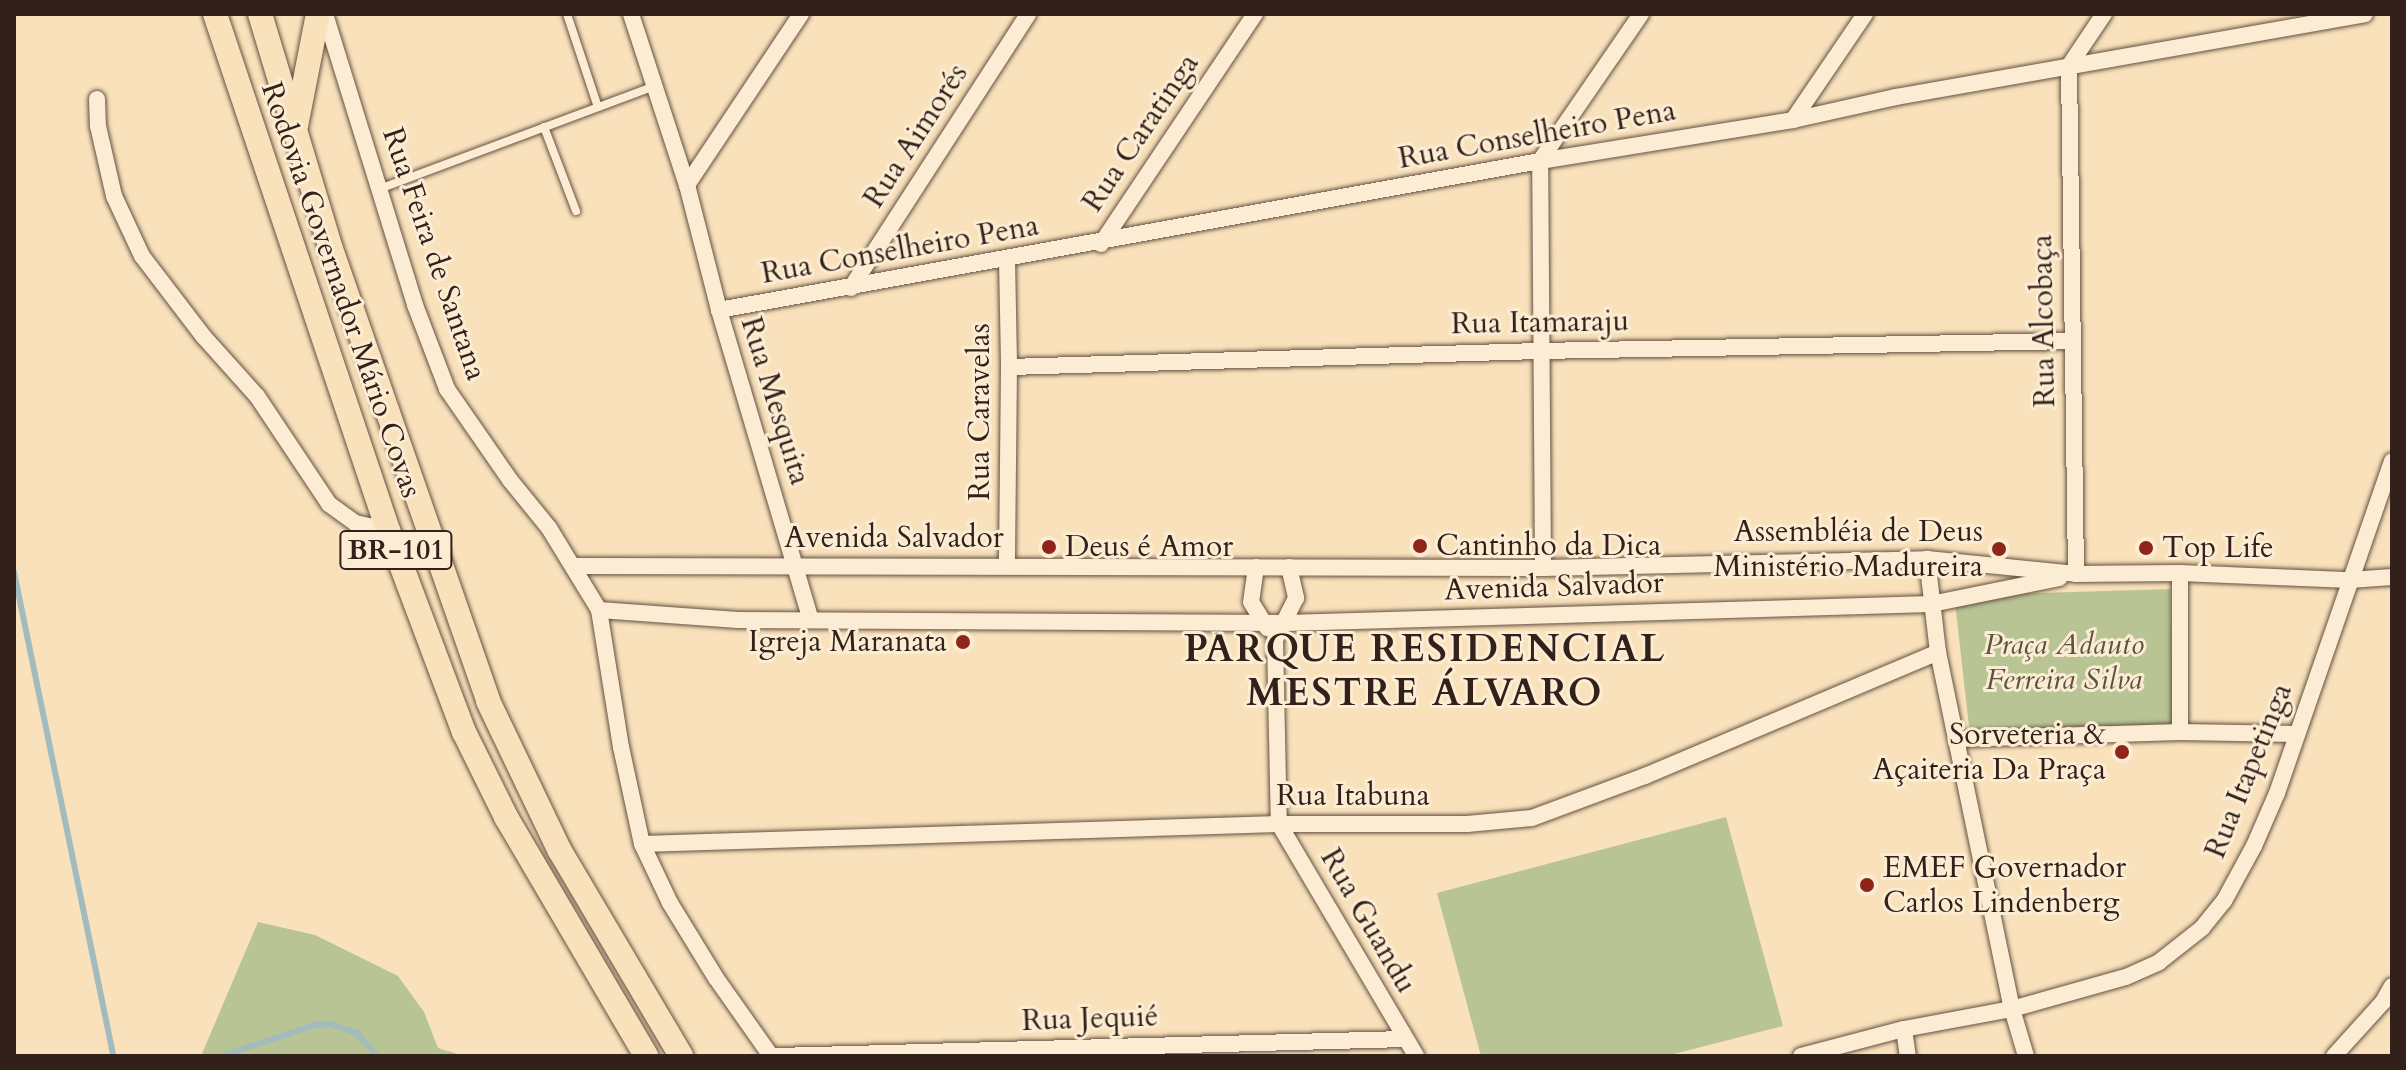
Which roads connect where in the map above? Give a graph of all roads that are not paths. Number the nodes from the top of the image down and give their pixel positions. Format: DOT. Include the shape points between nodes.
graph roads {
  1 [pos="215,14"];
  2 [pos="260,14"];
  3 [pos="318,14"];
  4 [pos="325,14"];
  5 [pos="567,14"];
  6 [pos="631,14"];
  7 [pos="801,14"];
  8 [pos="1028,14"];
  9 [pos="1255,14"];
  10 [pos="1641,14"];
  11 [pos="1865,14"];
  12 [pos="2104,14"];
  13 [pos="2365,14"];
  14 [pos="2069,66"];
  15 [pos="654,86"];
  16 [pos="97,99"];
  17 [pos="598,107"];
  18 [pos="1793,120"];
  19 [pos="544,127"];
  20 [pos="296,129"];
  21 [pos="1540,161"];
  22 [pos="687,185"];
  23 [pos="379,189"];
  24 [pos="576,211"];
  25 [pos="1101,244"];
  26 [pos="1007,259"];
  27 [pos="851,288"];
  28 [pos="719,310"];
  29 [pos="2072,341"];
  30 [pos="1539,351"];
  31 [pos="1009,367"];
  32 [pos="2392,461"];
  33 [pos="388,530"];
  34 [pos="1927,559"];
  35 [pos="576,566"];
  36 [pos="1007,566"];
  37 [pos="796,567"];
  38 [pos="1256,567"];
  39 [pos="1289,567"];
  40 [pos="1543,568"];
  41 [pos="2180,573"];
  42 [pos="2076,574"];
  43 [pos="2392,577"];
  44 [pos="2350,580"];
  45 [pos="1931,604"];
  46 [pos="599,610"];
  47 [pos="811,620"];
  48 [pos="1264,623"];
  49 [pos="1286,623"];
  50 [pos="1275,640"];
  51 [pos="1938,652"];
  52 [pos="2180,732"];
  53 [pos="2297,734"];
  54 [pos="1956,739"];
  55 [pos="1279,824"];
  56 [pos="642,844"];
  57 [pos="2392,986"];
  58 [pos="2012,1009"];
  59 [pos="1904,1029"];
  60 [pos="1404,1039"];
  61 [pos="646,1056"];
  62 [pos="681,1056"];
  63 [pos="771,1056"];
  64 [pos="777,1056"];
  65 [pos="1416,1056"];
  66 [pos="1801,1056"];
  67 [pos="1908,1056"];
  68 [pos="2026,1056"];
  69 [pos="2334,1056"];
  1 -- 33 [label="main road, Rodovia Governador Mário Covas / BR-101"];
  2 -- 20 [label="main road, Rodovia Governador Mário Covas / BR-101"];
  3 -- 20 [label="main road"];
  4 -- 23 [label="street, Rua Feira de Santana"];
  5 -- 17 [label="lane"];
  6 -- 15 [label="street, Rua Mesquita"];
  7 -- 22 [label="street"];
  8 -- 27 [label="street, Rua Aimorés"];
  9 -- 25 [label="street, Rua Caratinga"];
  10 -- 21 [label="street"];
  11 -- 18 [label="street"];
  12 -- 14 [label="street"];
  13 -- 14 [label="street, Rua Conselheiro Pena"];
  14 -- 18 [label="street, Rua Conselheiro Pena"];
  14 -- 29 [label="street, Rua Alcobaça"];
  15 -- 17 [label="lane"];
  15 -- 22 [label="street, Rua Mesquita"];
  16 -- 33 [label="street" via="114,196 142,256 257,396 329,504 355,523"];
  17 -- 19 [label="lane"];
  18 -- 21 [label="street, Rua Conselheiro Pena"];
  19 -- 23 [label="lane"];
  19 -- 24 [label="lane"];
  20 -- 62 [label="main road, Rodovia Governador Mário Covas / BR-101" via="331,249 488,701 560,851"];
  21 -- 25 [label="street, Rua Conselheiro Pena"];
  21 -- 30 [label="street"];
  22 -- 28 [label="street, Rua Mesquita"];
  23 -- 35 [label="street, Rua Feira de Santana" via="447,389"];
  25 -- 26 [label="street, Rua Conselheiro Pena"];
  26 -- 27 [label="street, Rua Conselheiro Pena"];
  26 -- 31 [label="street, Rua Caravelas"];
  27 -- 28 [label="street, Rua Conselheiro Pena"];
  28 -- 37 [label="street, Rua Mesquita"];
  29 -- 30 [label="street, Rua Itamaraju"];
  29 -- 42 [label="street, Rua Alcobaça"];
  30 -- 31 [label="street, Rua Itamaraju"];
  30 -- 40 [label="street"];
  31 -- 36 [label="street, Rua Caravelas"];
  32 -- 44 [label="street, Rua Itapetinga"];
  33 -- 61 [label="main road, Rodovia Governador Mário Covas / BR-101" via="428,644 481,767"];
  34 -- 40 [label="street, Avenida Salvador"];
  34 -- 42 [label="street, Avenida Salvador"];
  34 -- 45 [label="street"];
  35 -- 37 [label="street, Avenida Salvador"];
  35 -- 46 [label="street, Rua Feira de Santana"];
  36 -- 37 [label="street, Avenida Salvador"];
  36 -- 38 [label="street, Avenida Salvador"];
  37 -- 47 [label="street, Rua Mesquita"];
  38 -- 39 [label="street, Avenida Salvador"];
  38 -- 48 [label="street" via="1251,602"];
  39 -- 40 [label="street, Avenida Salvador"];
  39 -- 49 [label="street" via="1296,598"];
  41 -- 42 [label="street, Avenida Salvador"];
  41 -- 44 [label="street, Avenida Salvador"];
  41 -- 52 [label="street"];
  42 -- 45 [label="street, Avenida Salvador"];
  43 -- 44 [label="street, Avenida Salvador"];
  44 -- 53 [label="street, Rua Itapetinga"];
  45 -- 49 [label="street, Avenida Salvador"];
  45 -- 51 [label="street"];
  46 -- 47 [label="street, Avenida Salvador"];
  46 -- 56 [label="street, Rua Feira de Santana"];
  47 -- 48 [label="street, Avenida Salvador"];
  48 -- 49 [label="street, Avenida Salvador"];
  48 -- 50 [label="street"];
  49 -- 50 [label="street"];
  50 -- 55 [label="street, Rua Guandu"];
  51 -- 54 [label="street"];
  51 -- 55 [label="street, Rua Itabuna" via="1532,818 1467,824"];
  52 -- 53 [label="street"];
  52 -- 54 [label="street"];
  53 -- 58 [label="street, Rua Itapetinga" via="2254,846 2224,901 2202,928 2159,962 2126,977"];
  54 -- 58 [label="street"];
  55 -- 56 [label="street, Rua Itabuna"];
  55 -- 60 [label="street, Rua Guandu"];
  56 -- 63 [label="street, Rua Feira de Santana" via="677,916"];
  57 -- 69 [label="street"];
  58 -- 59 [label="street, Rua Itapetinga"];
  58 -- 68 [label="street"];
  59 -- 66 [label="street, Rua Itapetinga"];
  59 -- 67 [label="street"];
  60 -- 64 [label="street, Rua Jequié"];
  60 -- 65 [label="street, Rua Guandu"];
}
